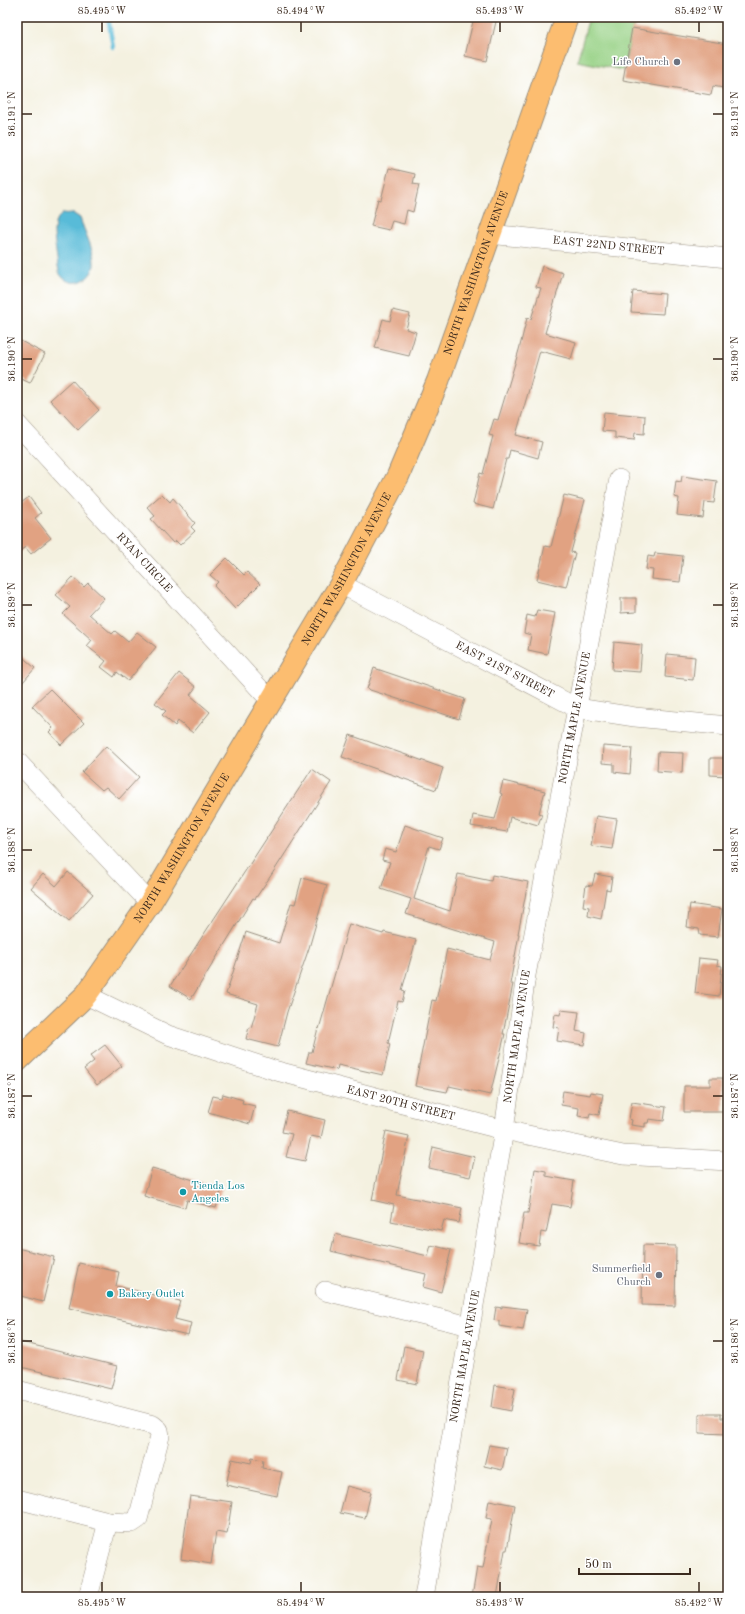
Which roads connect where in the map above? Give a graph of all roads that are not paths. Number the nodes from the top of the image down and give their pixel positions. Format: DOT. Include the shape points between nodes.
graph roads {
  1 [pos="567,17"];
  2 [pos="489,234"];
  3 [pos="728,258"];
  4 [pos="17,424"];
  5 [pos="619,479"];
  6 [pos="341,584"];
  7 [pos="271,701"];
  8 [pos="577,708"];
  9 [pos="728,726"];
  10 [pos="17,761"];
  11 [pos="150,903"];
  12 [pos="86,994"];
  13 [pos="17,1061"];
  14 [pos="504,1130"];
  15 [pos="728,1161"];
  16 [pos="325,1291"];
  17 [pos="470,1326"];
  18 [pos="17,1390"];
  19 [pos="17,1499"];
  20 [pos="108,1522"];
  21 [pos="88,1597"];
  22 [pos="424,1597"];
  1 -- 2 [label="main road, NORTH WASHINGTON AVENUE"];
  2 -- 3 [label="street, EAST 22ND STREET"];
  2 -- 6 [label="main road, NORTH WASHINGTON AVENUE" via="438,382 401,469"];
  4 -- 7 [label="street, RYAN CIRCLE"];
  5 -- 8 [label="street, NORTH MAPLE AVENUE"];
  6 -- 7 [label="main road, NORTH WASHINGTON AVENUE"];
  6 -- 8 [label="street, EAST 21ST STREET"];
  7 -- 11 [label="main road, NORTH WASHINGTON AVENUE"];
  8 -- 9 [label="street, EAST 21ST STREET" via="635,717"];
  8 -- 14 [label="street, NORTH MAPLE AVENUE" via="526,975"];
  10 -- 11 [label="street"];
  11 -- 12 [label="main road, NORTH WASHINGTON AVENUE"];
  12 -- 13 [label="main road, NORTH WASHINGTON AVENUE"];
  12 -- 14 [label="street, EAST 20TH STREET" via="168,1035 277,1071"];
  14 -- 15 [label="street, EAST 20TH STREET" via="623,1155"];
  14 -- 17 [label="street, NORTH MAPLE AVENUE"];
  16 -- 17 [label="street"];
  17 -- 22 [label="street, NORTH MAPLE AVENUE"];
  18 -- 20 [label="street" via="153,1425 159,1430 160,1436 138,1519 132,1523"];
  19 -- 20 [label="street"];
  20 -- 21 [label="street"];
}
